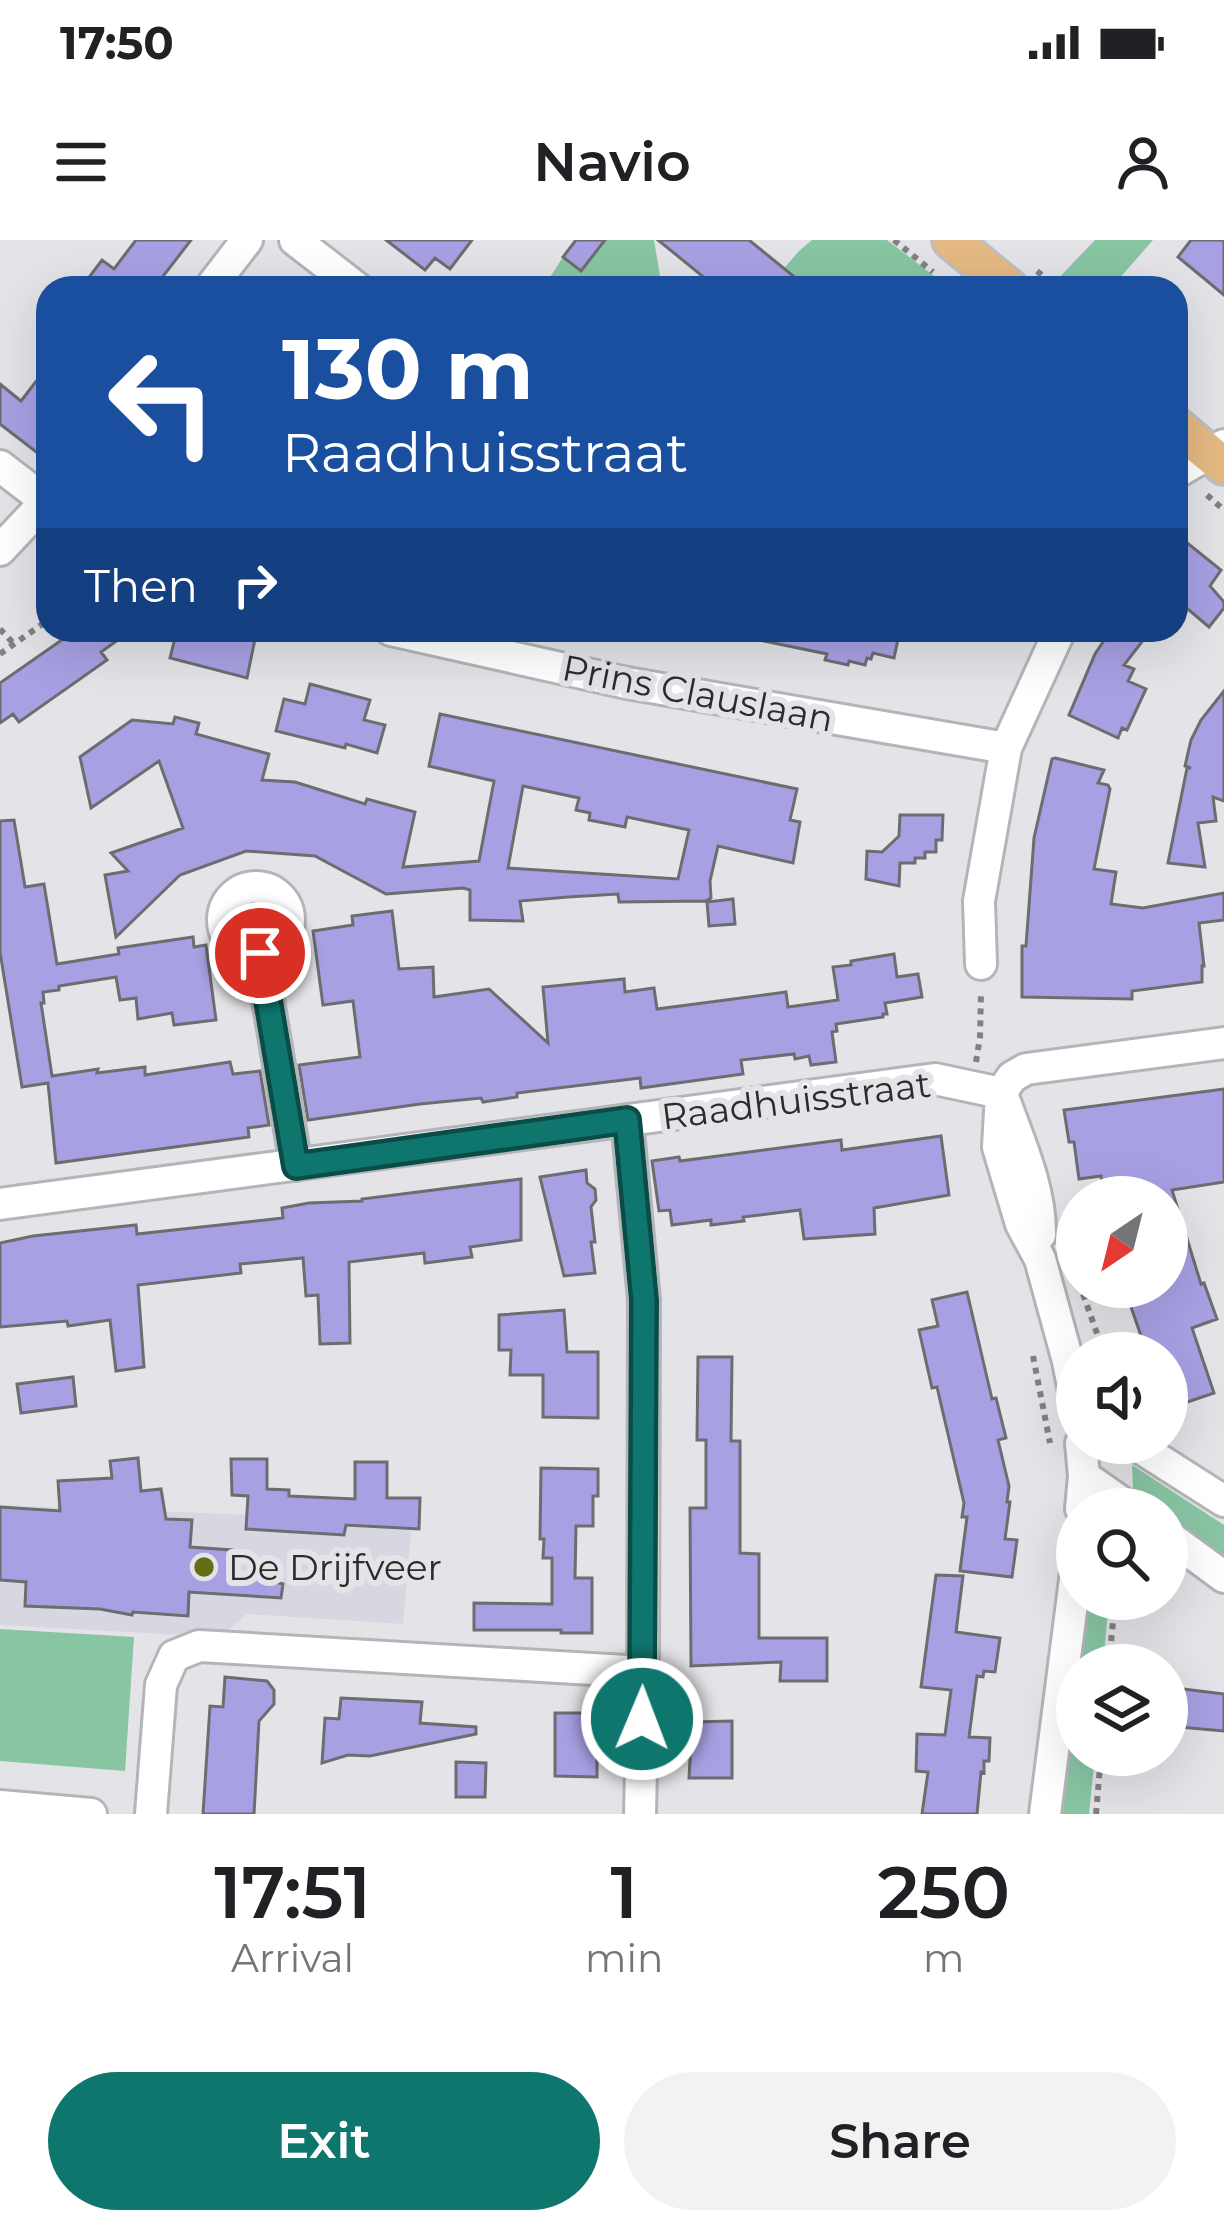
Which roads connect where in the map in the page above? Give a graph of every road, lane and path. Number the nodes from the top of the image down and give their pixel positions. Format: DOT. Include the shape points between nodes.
graph roads {
  1 [pos="247,240"];
  2 [pos="295,240"];
  3 [pos="894,240"];
  4 [pos="951,240"];
  5 [pos="219,276"];
  6 [pos="342,276"];
  7 [pos="938,276"];
  8 [pos="994,276"];
  9 [pos="1188,434"];
  10 [pos="1219,455"];
  11 [pos="0,466"];
  12 [pos="1188,468"];
  13 [pos="36,493"];
  14 [pos="36,512"];
  15 [pos="0,550"];
  16 [pos="36,628"];
  17 [pos="0,629"];
  18 [pos="445,642"];
  19 [pos="1055,642"];
  20 [pos="14,644"];
  21 [pos="0,654"];
  22 [pos="1006,748"];
  23 [pos="260,953"];
  24 [pos="981,964"];
  25 [pos="1224,1043"];
  26 [pos="987,1090"];
  27 [pos="627,1120"];
  28 [pos="296,1166"];
  29 [pos="0,1204"];
  30 [pos="1060,1332"];
  31 [pos="1033,1355"];
  32 [pos="1052,1454"];
  33 [pos="1083,1464"];
  34 [pos="1166,1464"];
  35 [pos="1084,1476"];
  36 [pos="1083,1488"];
  37 [pos="1101,1488"];
  38 [pos="1224,1501"];
  39 [pos="1188,1550"];
  40 [pos="1224,1577"];
  41 [pos="1070,1620"];
  42 [pos="643,1672"];
  43 [pos="1099,1776"];
  44 [pos="0,1806"];
  45 [pos="91,1814"];
  46 [pos="151,1814"];
  47 [pos="640,1814"];
  48 [pos="1045,1814"];
  49 [pos="1096,1814"];
  1 -- 5 [label="street"];
  2 -- 6 [label="street"];
  3 -- 7 [label="path"];
  4 -- 8 [label="main road"];
  9 -- 10 [label="main road"];
  10 -- 12 [label="street"];
  11 -- 13 [label="street"];
  14 -- 15 [label="street"];
  16 -- 20 [label="path"];
  17 -- 20 [label="path"];
  18 -- 22 [label="street, Prins Clauslaan"];
  19 -- 22 [label="street"];
  20 -- 21 [label="path"];
  22 -- 24 [label="street" via="979,901"];
  23 -- 28 [label="street"];
  24 -- 26 [label="path"];
  25 -- 26 [label="street" via="1026,1070"];
  26 -- 27 [label="street, Raadhuisstraat" via="935,1079"];
  26 -- 30 [label="street" via="1019,1141"];
  27 -- 28 [label="street, Raadhuisstraat"];
  27 -- 42 [label="street" via="644,1300"];
  28 -- 29 [label="street, Raadhuisstraat"];
  31 -- 32 [label="path"];
  33 -- 35 [label="street"];
  34 -- 38 [label="street"];
  35 -- 36 [label="street"];
  35 -- 37 [label="street"];
  39 -- 40 [label="street"];
  41 -- 48 [label="street"];
  42 -- 46 [label="street" via="199,1646 174,1656 161,1685"];
  42 -- 47 [label="street"];
  43 -- 49 [label="path"];
  44 -- 45 [label="street"];
}
